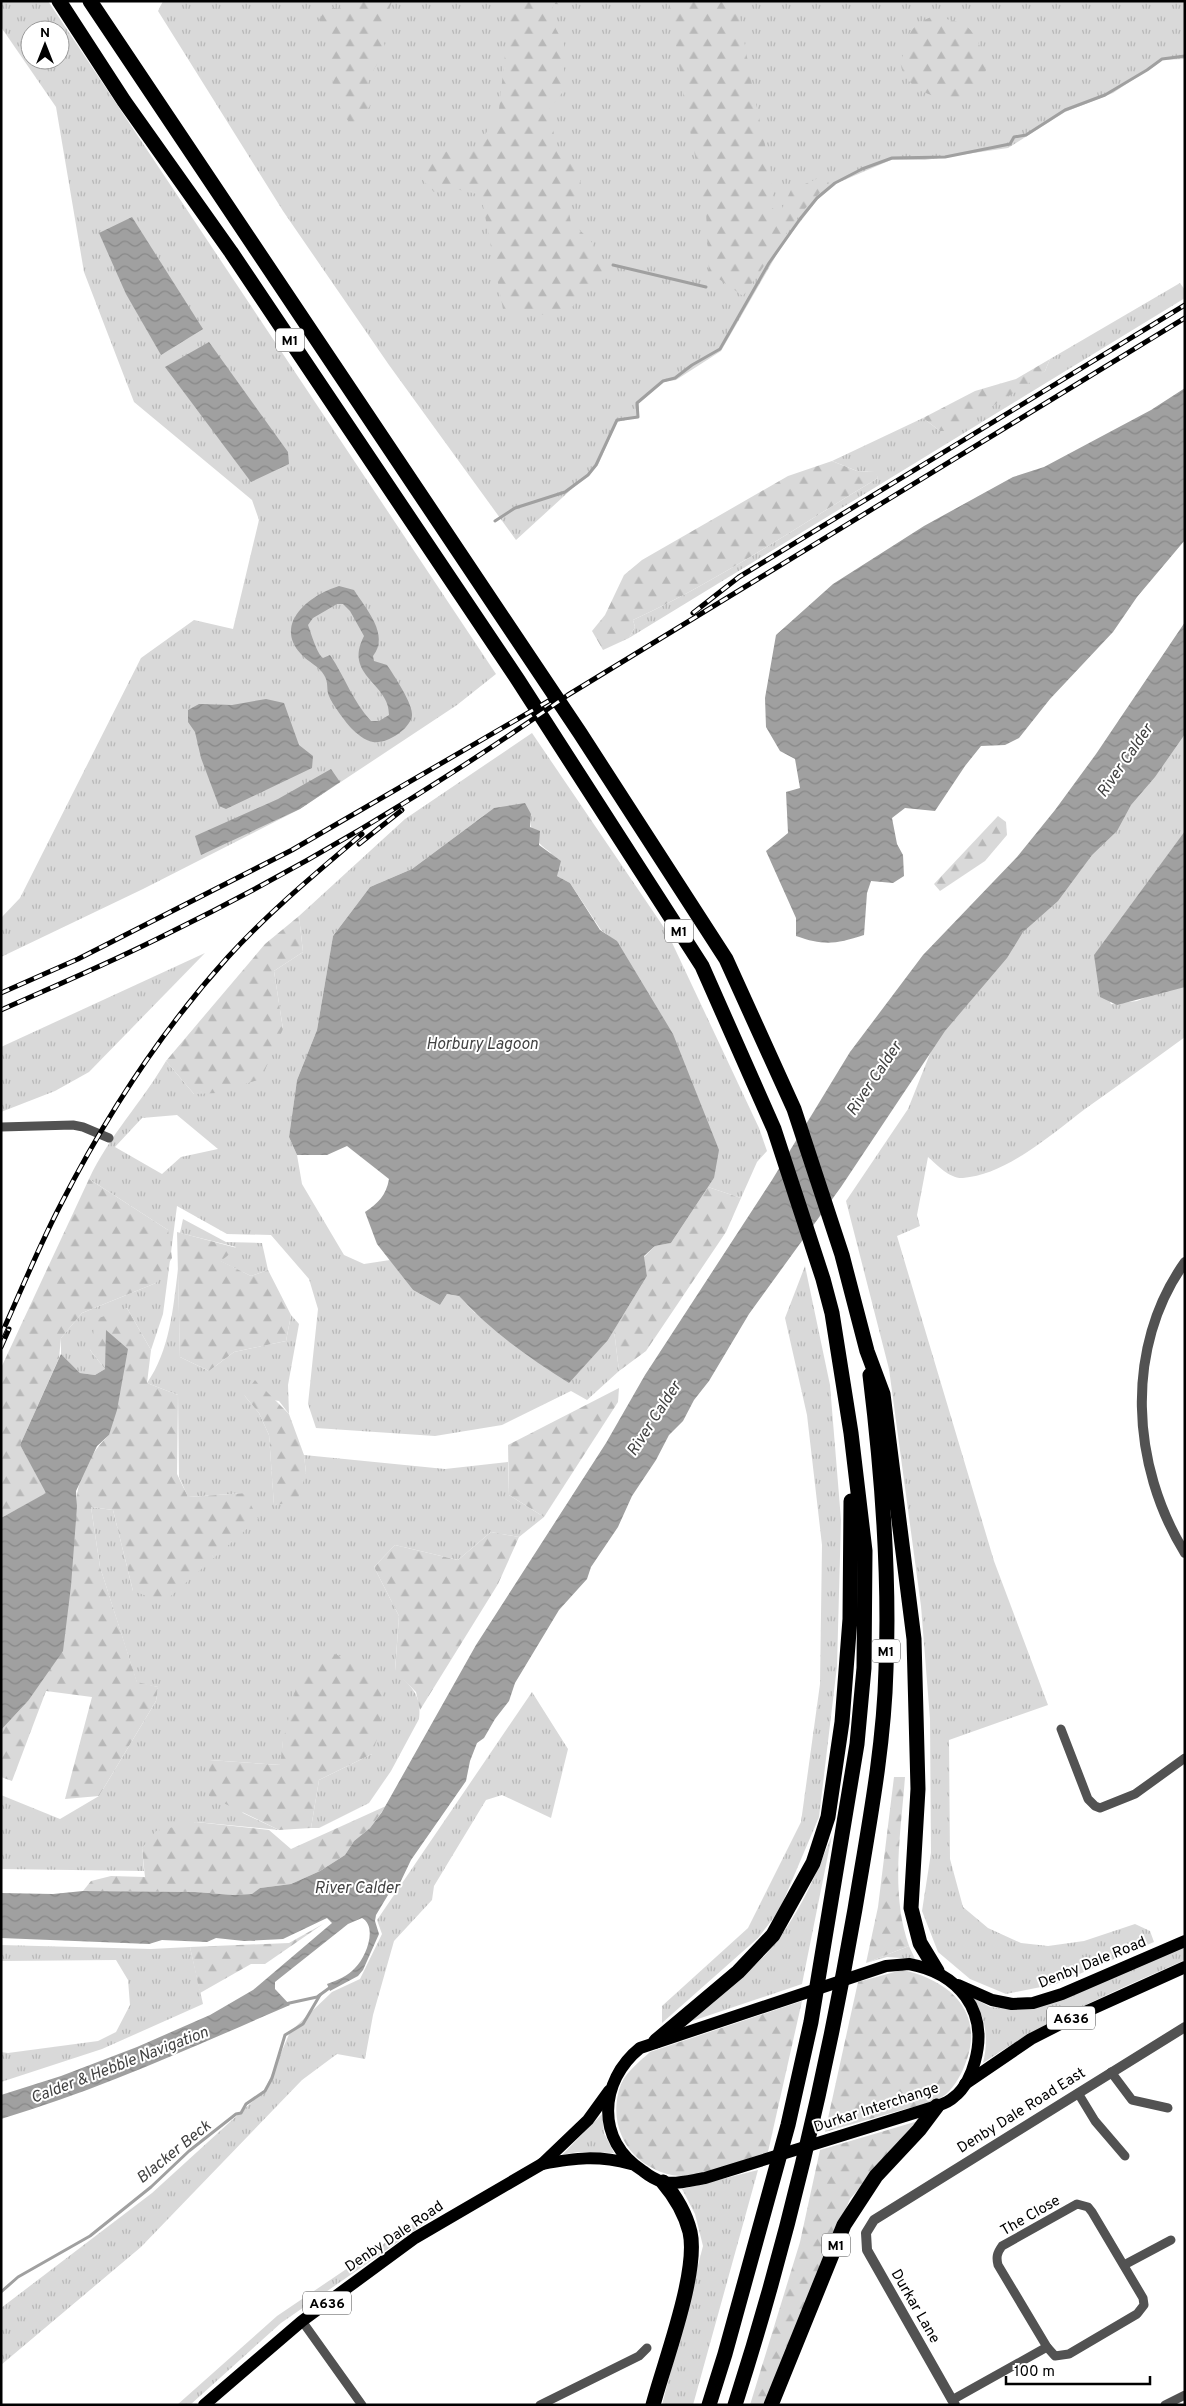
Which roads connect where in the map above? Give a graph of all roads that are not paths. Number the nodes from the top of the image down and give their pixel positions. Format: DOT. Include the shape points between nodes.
graph roads {
  1 [pos="59,1"];
  2 [pos="90,1"];
  3 [pos="1,1128"];
  4 [pos="109,1138"];
  5 [pos="1185,1262"];
  6 [pos="867,1351"];
  7 [pos="850,1433"];
  8 [pos="1185,1553"];
  9 [pos="1061,1729"];
  10 [pos="1185,1758"];
  11 [pos="1185,1941"];
  12 [pos="1185,1967"];
  13 [pos="937,1971"];
  14 [pos="954,1983"];
  15 [pos="1185,2027"];
  16 [pos="656,2041"];
  17 [pos="1111,2072"];
  18 [pos="965,2084"];
  19 [pos="612,2087"];
  20 [pos="1078,2092"];
  21 [pos="937,2106"];
  22 [pos="1168,2108"];
  23 [pos="1125,2156"];
  24 [pos="542,2164"];
  25 [pos="631,2164"];
  26 [pos="663,2182"];
  27 [pos="874,2220"];
  28 [pos="1171,2240"];
  29 [pos="1124,2265"];
  30 [pos="302,2321"];
  31 [pos="1047,2347"];
  32 [pos="647,2348"];
  33 [pos="1185,2395"];
  34 [pos="954,2402"];
  35 [pos="204,2405"];
  36 [pos="362,2405"];
  37 [pos="540,2405"];
  38 [pos="652,2405"];
  39 [pos="709,2405"];
  40 [pos="735,2405"];
  41 [pos="772,2405"];
  42 [pos="1166,2405"];
  1 -- 7 [label="highway, M1" via="124,101 232,252 518,680 702,966 774,1129 823,1279 832,1313"];
  2 -- 6 [label="highway, M1" via="537,668 726,959 794,1109 842,1255"];
  3 -- 4 [label="street" via="73,1126"];
  5 -- 8 [label="street" via="1172,1282 1155,1322 1145,1366 1141,1407 1146,1458 1152,1479 1166,1519"];
  6 -- 13 [label="highway" via="883,1394 914,1639 918,1789 911,1908 920,1943"];
  6 -- 40 [label="highway, M1" via="880,1456 886,1549 886,1670 880,1748 837,2013 795,2190"];
  7 -- 16 [label="highway" via="850,1619 842,1722 828,1817 813,1863 773,1935 738,1972"];
  7 -- 39 [label="highway, M1" via="865,1551 864,1668 857,1744 811,2022 771,2191"];
  9 -- 10 [label="street" via="1088,1799 1100,1808 1135,1794"];
  11 -- 14 [label="main road, Denby Dale Road / A636" via="1062,1994 1033,2003 1012,2004 992,2000"];
  12 -- 18 [label="main road, A636" via="1031,2039"];
  13 -- 14 [label="main road, Durkar Interchange"];
  13 -- 16 [label="main road, Durkar Interchange" via="909,1964 886,1966"];
  14 -- 18 [label="main road, Durkar Interchange" via="971,2005 978,2022 978,2053"];
  15 -- 17 [label="street, Denby Dale Road East"];
  16 -- 19 [label="main road, Durkar Interchange" via="626,2059"];
  17 -- 20 [label="street, Denby Dale Road East"];
  17 -- 22 [label="street" via="1132,2100"];
  18 -- 21 [label="main road, Durkar Interchange" via="954,2098"];
  19 -- 24 [label="main road, Denby Dale Road / A636" via="588,2120"];
  19 -- 25 [label="main road, Durkar Interchange" via="608,2102 613,2139"];
  20 -- 23 [label="street" via="1095,2121"];
  20 -- 27 [label="street, Denby Dale Road East"];
  21 -- 26 [label="main road, Durkar Interchange" via="705,2178"];
  21 -- 41 [label="highway, M1" via="876,2176 844,2225"];
  24 -- 25 [label="main road, Denby Dale Road / A636" via="606,2158"];
  24 -- 30 [label="main road, Denby Dale Road / A636" via="415,2238"];
  25 -- 26 [label="main road, Durkar Interchange"];
  26 -- 38 [label="highway" via="678,2199 690,2233 690,2268"];
  27 -- 34 [label="street, Durkar Lane" via="866,2233 866,2250"];
  28 -- 29 [label="street"];
  29 -- 31 [label="street, The Close" via="1143,2298 1142,2310 1068,2354 1055,2356"];
  29 -- 31 [label="street, The Close" via="1092,2212 1088,2207 1077,2204 1002,2246 998,2252 998,2265"];
  30 -- 35 [label="main road, Denby Dale Road / A636"];
  30 -- 36 [label="street"];
  31 -- 34 [label="street"];
  32 -- 37 [label="street" via="639,2356"];
  33 -- 42 [label="street"];
}
